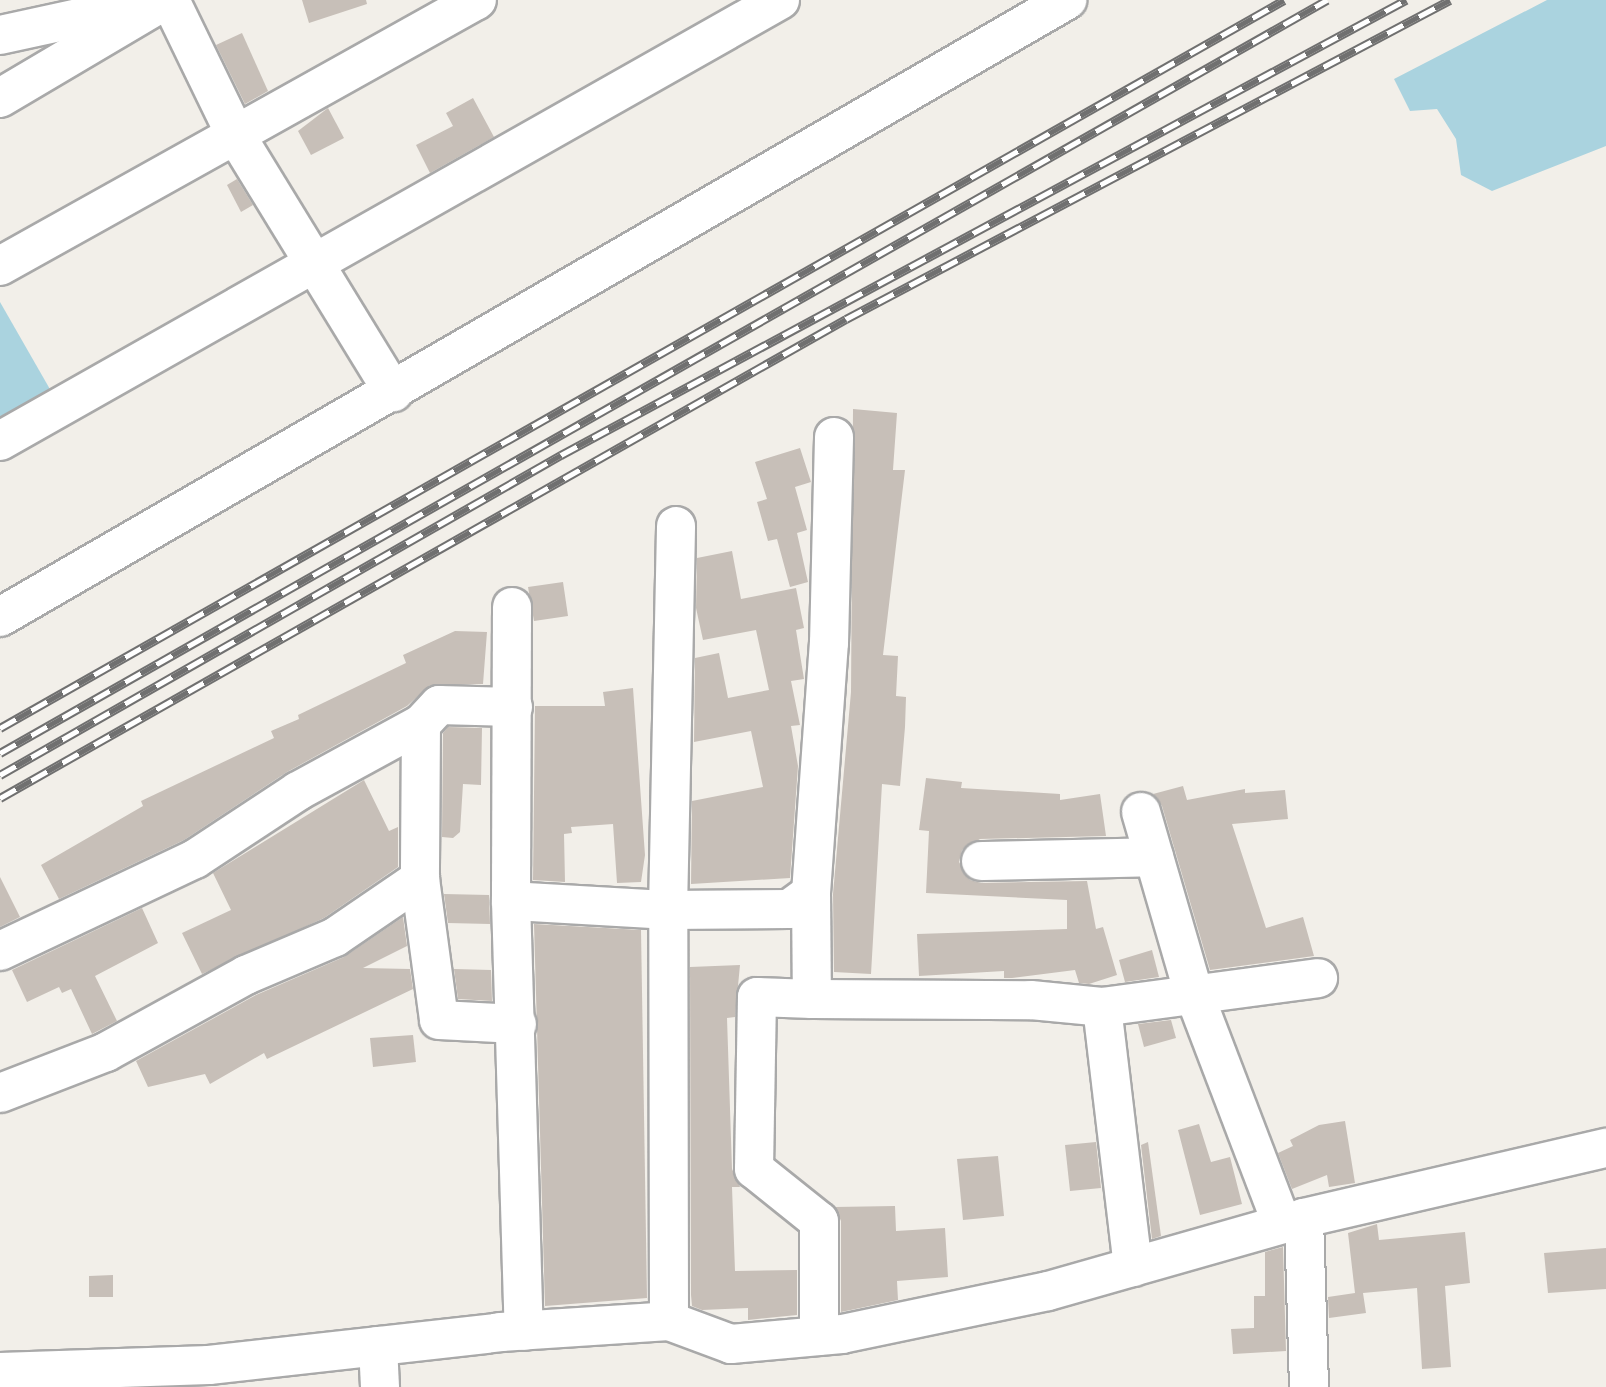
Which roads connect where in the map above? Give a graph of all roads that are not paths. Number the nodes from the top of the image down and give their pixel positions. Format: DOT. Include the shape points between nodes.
graph roads {
  1 [pos="165,0"];
  2 [pos="477,0"];
  3 [pos="780,0"];
  4 [pos="1067,0"];
  5 [pos="0,35"];
  6 [pos="0,98"];
  7 [pos="235,134"];
  8 [pos="314,260"];
  9 [pos="0,266"];
  10 [pos="393,392"];
  11 [pos="834,437"];
  12 [pos="0,441"];
  13 [pos="676,526"];
  14 [pos="512,607"];
  15 [pos="0,617"];
  16 [pos="513,707"];
  17 [pos="421,724"];
  18 [pos="1141,812"];
  19 [pos="1154,857"];
  20 [pos="981,861"];
  21 [pos="420,879"];
  22 [pos="811,893"];
  23 [pos="511,901"];
  24 [pos="668,910"];
  25 [pos="0,951"];
  26 [pos="1318,978"];
  27 [pos="1193,991"];
  28 [pos="812,999"];
  29 [pos="1102,1007"];
  30 [pos="517,1024"];
  31 [pos="0,1093"];
  32 [pos="1606,1148"];
  33 [pos="1293,1221"];
  34 [pos="1133,1267"];
  35 [pos="669,1321"];
  36 [pos="524,1331"];
  37 [pos="819,1336"];
  38 [pos="378,1346"];
  39 [pos="0,1372"];
  40 [pos="380,1387"];
  41 [pos="1309,1387"];
  1 -- 5 [label="street"];
  1 -- 6 [label="street"];
  1 -- 7 [label="street"];
  2 -- 7 [label="street"];
  3 -- 8 [label="street"];
  4 -- 10 [label="street"];
  7 -- 8 [label="street"];
  7 -- 9 [label="street"];
  8 -- 10 [label="street"];
  8 -- 12 [label="street"];
  10 -- 15 [label="street"];
  11 -- 22 [label="street" via="829,643"];
  13 -- 24 [label="street"];
  14 -- 16 [label="street"];
  16 -- 17 [label="street" via="439,705"];
  16 -- 23 [label="street"];
  17 -- 21 [label="street"];
  17 -- 25 [label="street" via="298,791 195,859"];
  18 -- 19 [label="street"];
  19 -- 20 [label="street"];
  19 -- 27 [label="street"];
  21 -- 30 [label="street" via="439,1020"];
  21 -- 31 [label="street" via="335,937 246,975 106,1052"];
  22 -- 24 [label="street" via="789,909"];
  22 -- 28 [label="street"];
  23 -- 24 [label="street"];
  23 -- 30 [label="street"];
  24 -- 35 [label="street"];
  26 -- 27 [label="street"];
  27 -- 29 [label="street"];
  27 -- 33 [label="street"];
  28 -- 29 [label="street" via="1031,1000"];
  28 -- 37 [label="street" via="757,997 754,1169 819,1221"];
  29 -- 34 [label="street"];
  30 -- 36 [label="street"];
  32 -- 33 [label="street"];
  33 -- 34 [label="street"];
  33 -- 41 [label="street"];
  34 -- 37 [label="street" via="1048,1291"];
  35 -- 36 [label="street"];
  35 -- 37 [label="street" via="731,1344"];
  36 -- 38 [label="street"];
  38 -- 39 [label="street" via="209,1365"];
  38 -- 40 [label="street"];
}
